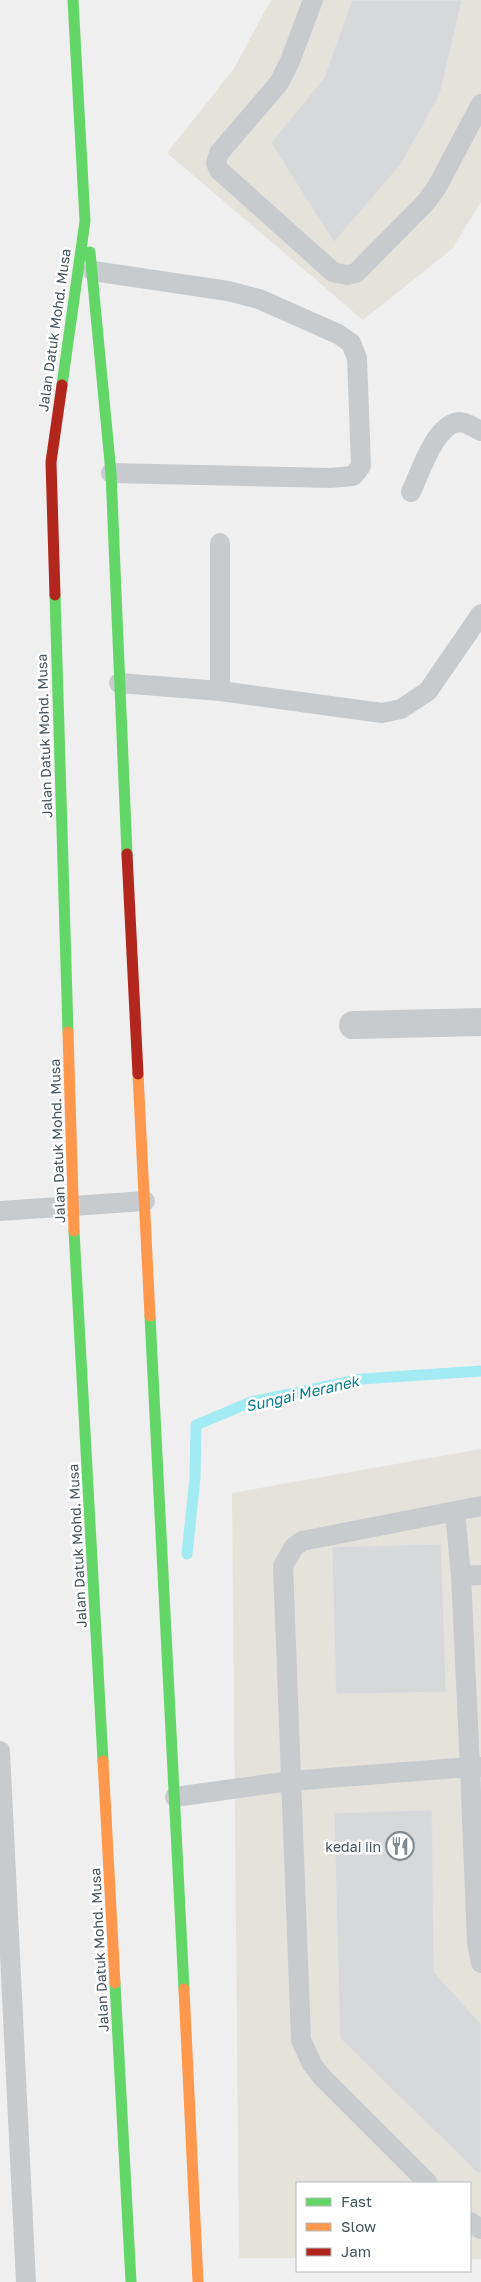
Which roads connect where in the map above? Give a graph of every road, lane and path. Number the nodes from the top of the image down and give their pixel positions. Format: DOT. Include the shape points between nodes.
graph roads {
  1 [pos="73,0"];
  2 [pos="313,0"];
  3 [pos="481,104"];
  4 [pos="85,221"];
  5 [pos="93,271"];
  6 [pos="481,431"];
  7 [pos="111,474"];
  8 [pos="411,492"];
  9 [pos="220,543"];
  10 [pos="481,614"];
  11 [pos="119,683"];
  12 [pos="220,691"];
  13 [pos="481,1022"];
  14 [pos="353,1025"];
  15 [pos="145,1201"];
  16 [pos="74,1207"];
  17 [pos="0,1211"];
  18 [pos="481,1506"];
  19 [pos="455,1512"];
  20 [pos="481,1575"];
  21 [pos="461,1576"];
  22 [pos="0,1751"];
  23 [pos="476,1767"];
  24 [pos="290,1781"];
  25 [pos="174,1797"];
  26 [pos="479,1943"];
  27 [pos="481,1963"];
  28 [pos="427,2182"];
  29 [pos="26,2282"];
  30 [pos="131,2282"];
  31 [pos="198,2282"];
  1 -- 4 [label="main road, Jalan Datuk Mohd. Musa"];
  2 -- 3 [label="lane" via="279,83 219,153 216,163 218,170 333,272 356,273 426,202 446,172"];
  4 -- 5 [label="main road"];
  4 -- 16 [label="main road, Jalan Datuk Mohd. Musa" via="51,462"];
  5 -- 7 [label="main road"];
  5 -- 7 [label="lane" via="228,291 259,299 338,334 351,343 357,358 361,466 353,476"];
  6 -- 8 [label="lane" via="460,422 451,424 434,443"];
  7 -- 11 [label="main road"];
  9 -- 12 [label="lane"];
  10 -- 12 [label="lane" via="428,690 401,709 382,713"];
  11 -- 12 [label="lane"];
  11 -- 15 [label="main road"];
  13 -- 14 [label="street"];
  15 -- 16 [label="lane"];
  15 -- 25 [label="main road"];
  16 -- 17 [label="lane"];
  16 -- 30 [label="main road, Jalan Datuk Mohd. Musa"];
  18 -- 19 [label="lane"];
  19 -- 21 [label="lane"];
  19 -- 24 [label="lane" via="302,1541 287,1558 283,1566"];
  20 -- 21 [label="lane"];
  21 -- 23 [label="lane"];
  22 -- 29 [label="lane"];
  23 -- 24 [label="lane"];
  23 -- 26 [label="lane"];
  24 -- 25 [label="lane"];
  24 -- 28 [label="lane" via="301,2040 322,2077"];
  25 -- 31 [label="main road"];
  26 -- 27 [label="lane"];
}
